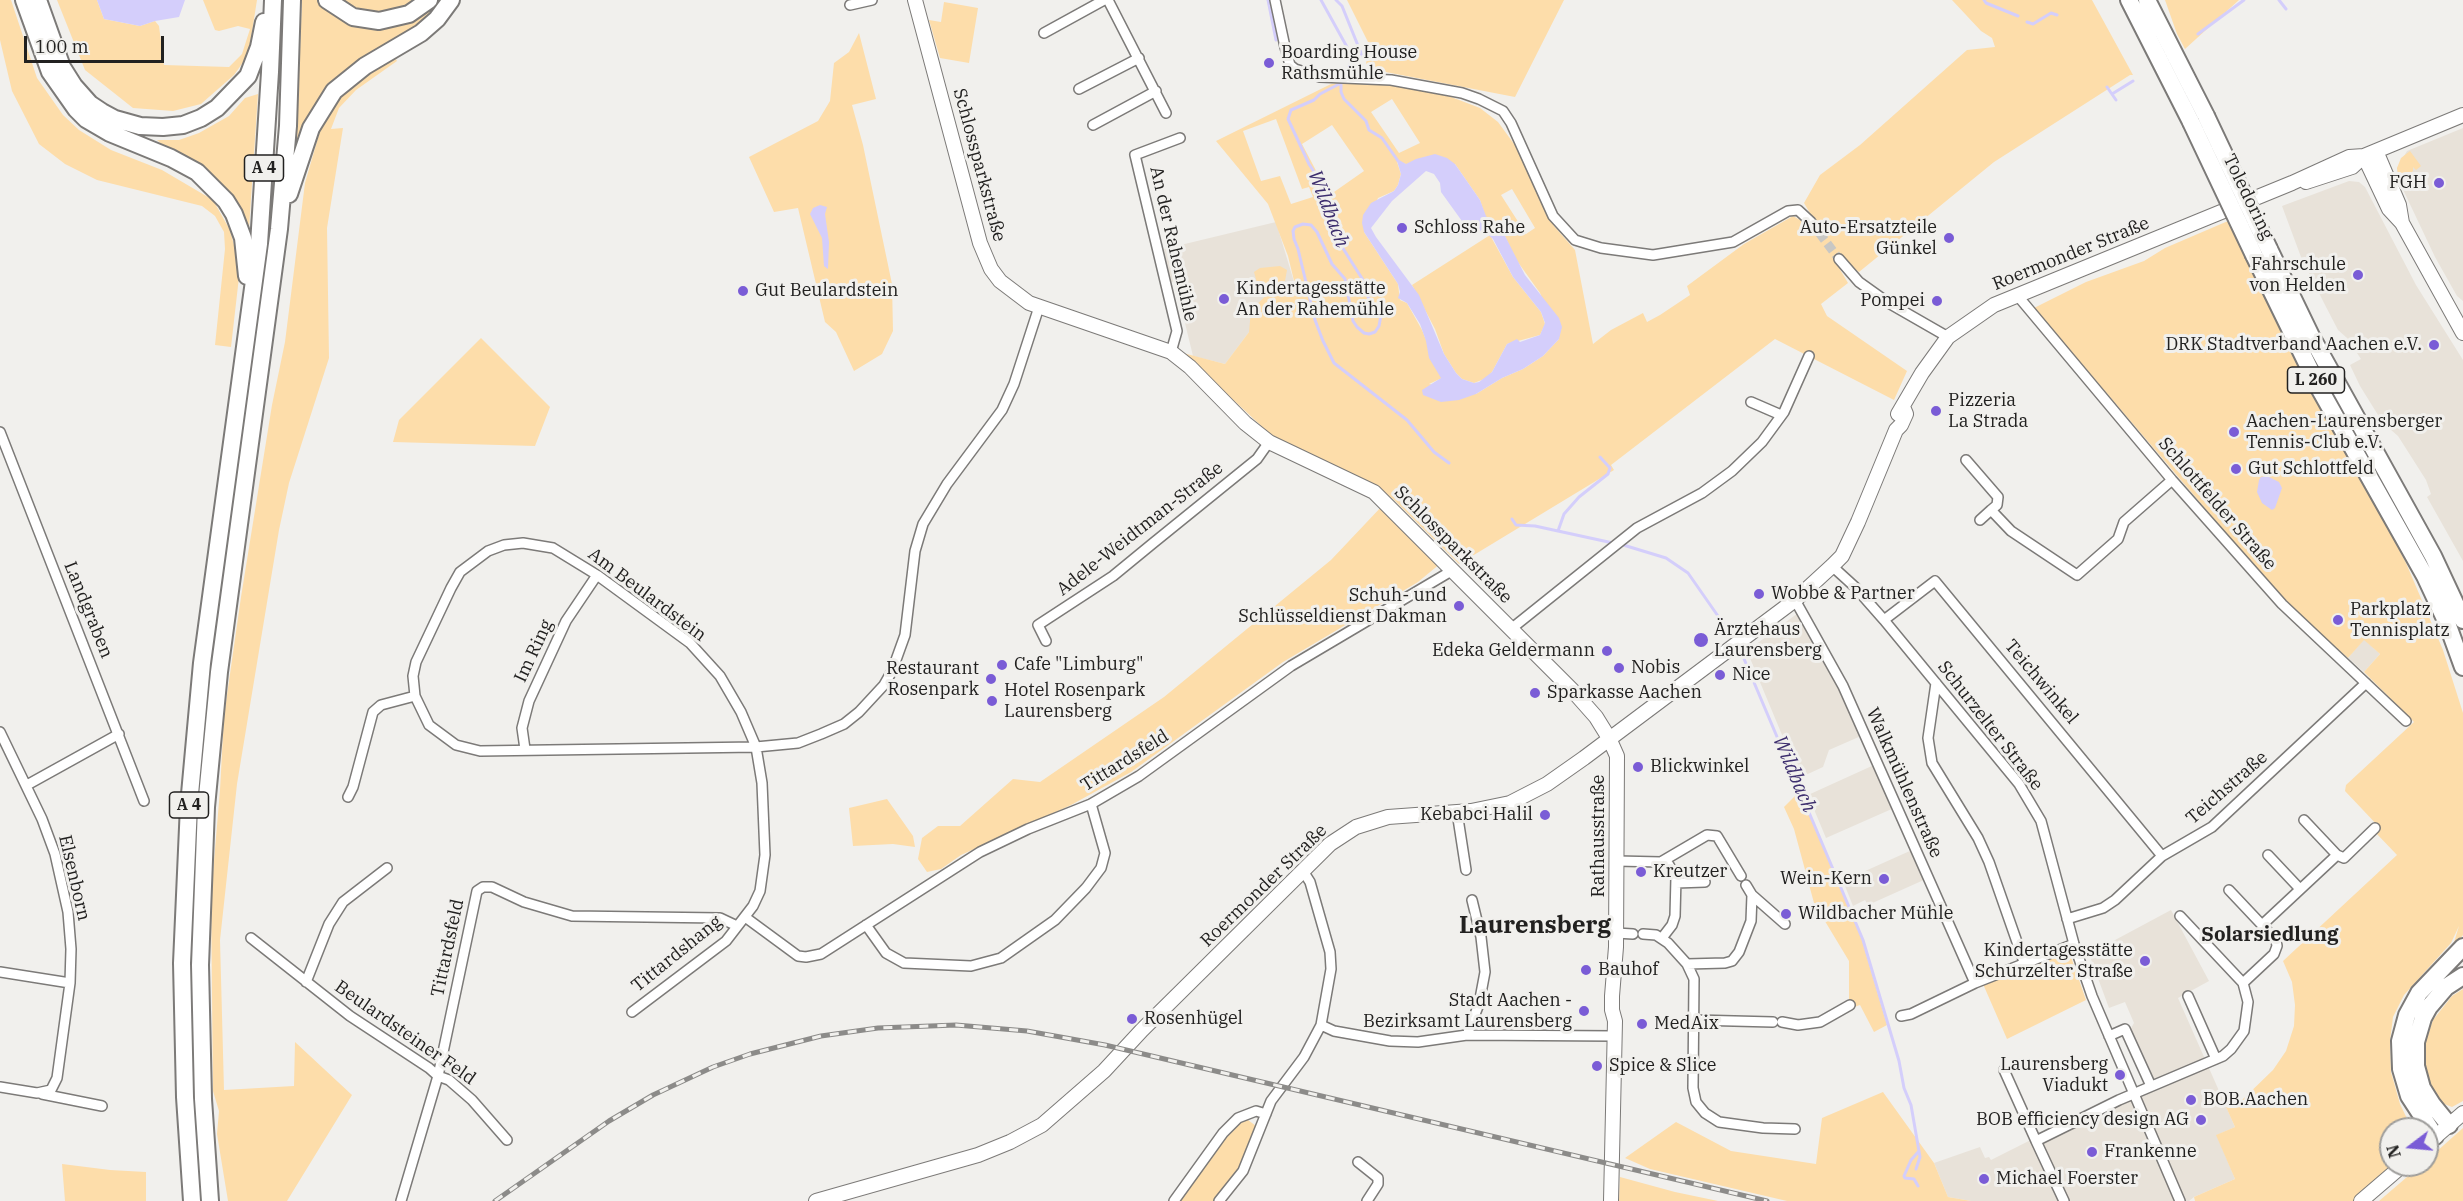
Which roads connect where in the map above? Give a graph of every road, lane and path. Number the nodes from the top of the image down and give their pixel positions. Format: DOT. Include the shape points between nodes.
graph roads {
  1 [pos="24,0"];
  2 [pos="38,0"];
  3 [pos="267,0"];
  4 [pos="273,0"];
  5 [pos="292,0"];
  6 [pos="327,0"];
  7 [pos="429,0"];
  8 [pos="451,0"];
  9 [pos="872,0"];
  10 [pos="915,0"];
  11 [pos="1106,0"];
  12 [pos="1275,0"];
  13 [pos="2128,0"];
  14 [pos="2147,0"];
  15 [pos="850,5"];
  16 [pos="1044,33"];
  17 [pos="1139,58"];
  18 [pos="1079,89"];
  19 [pos="1156,91"];
  20 [pos="1166,113"];
  21 [pos="2463,115"];
  22 [pos="2198,119"];
  23 [pos="1093,125"];
  24 [pos="1180,138"];
  25 [pos="2370,154"];
  26 [pos="1811,222"];
  27 [pos="279,229"];
  28 [pos="2262,252"];
  29 [pos="1839,259"];
  30 [pos="2017,295"];
  31 [pos="1039,307"];
  32 [pos="2462,327"];
  33 [pos="248,335"];
  34 [pos="1948,338"];
  35 [pos="1171,352"];
  36 [pos="1809,356"];
  37 [pos="1751,402"];
  38 [pos="1781,415"];
  39 [pos="0,432"];
  40 [pos="1269,442"];
  41 [pos="1966,460"];
  42 [pos="2172,480"];
  43 [pos="1991,510"];
  44 [pos="1980,519"];
  45 [pos="1833,566"];
  46 [pos="1453,570"];
  47 [pos="597,575"];
  48 [pos="1796,600"];
  49 [pos="1884,620"];
  50 [pos="2463,620"];
  51 [pos="1511,629"];
  52 [pos="1046,641"];
  53 [pos="2463,667"];
  54 [pos="1936,683"];
  55 [pos="2366,683"];
  56 [pos="415,696"];
  57 [pos="2406,721"];
  58 [pos="0,732"];
  59 [pos="119,734"];
  60 [pos="1609,738"];
  61 [pos="756,747"];
  62 [pos="525,749"];
  63 [pos="27,784"];
  64 [pos="348,797"];
  65 [pos="144,801"];
  66 [pos="1091,804"];
  67 [pos="1456,812"];
  68 [pos="2304,820"];
  69 [pos="2375,828"];
  70 [pos="2268,855"];
  71 [pos="2337,855"];
  72 [pos="2162,856"];
  73 [pos="1666,860"];
  74 [pos="1617,861"];
  75 [pos="387,868"];
  76 [pos="1466,870"];
  77 [pos="1303,871"];
  78 [pos="1705,882"];
  79 [pos="1676,883"];
  80 [pos="2300,889"];
  81 [pos="2229,890"];
  82 [pos="1752,895"];
  83 [pos="1472,900"];
  84 [pos="2180,916"];
  85 [pos="745,917"];
  86 [pos="2067,919"];
  87 [pos="1785,924"];
  88 [pos="2262,925"];
  89 [pos="737,926"];
  90 [pos="866,926"];
  91 [pos="1616,933"];
  92 [pos="251,938"];
  93 [pos="1662,938"];
  94 [pos="2074,944"];
  95 [pos="2463,947"];
  96 [pos="2024,962"];
  97 [pos="1687,963"];
  98 [pos="0,972"];
  99 [pos="2463,976"];
  100 [pos="306,981"];
  101 [pos="1976,982"];
  102 [pos="2243,982"];
  103 [pos="70,983"];
  104 [pos="2188,996"];
  105 [pos="1850,1005"];
  106 [pos="632,1012"];
  107 [pos="1901,1016"];
  108 [pos="1695,1020"];
  109 [pos="1321,1026"];
  110 [pos="1467,1035"];
  111 [pos="1614,1036"];
  112 [pos="2109,1036"];
  113 [pos="2216,1059"];
  114 [pos="2004,1070"];
  115 [pos="438,1076"];
  116 [pos="2151,1086"];
  117 [pos="0,1087"];
  118 [pos="37,1093"];
  119 [pos="2135,1093"];
  120 [pos="102,1106"];
  121 [pos="2463,1113"];
  122 [pos="1266,1114"];
  123 [pos="2420,1117"];
  124 [pos="2449,1125"];
  125 [pos="1796,1129"];
  126 [pos="2439,1133"];
  127 [pos="507,1140"];
  128 [pos="2036,1141"];
  129 [pos="1358,1162"];
  130 [pos="2389,1177"];
  131 [pos="192,1201"];
  132 [pos="210,1201"];
  133 [pos="401,1201"];
  134 [pos="816,1201"];
  135 [pos="1174,1201"];
  136 [pos="1219,1201"];
  137 [pos="1367,1201"];
  138 [pos="1611,1201"];
  139 [pos="2064,1201"];
  140 [pos="2181,1201"];
  141 [pos="2361,1201"];
  1 -- 33 [label="highway" via="50,72 81,114 110,133 188,167 226,201 246,252"];
  2 -- 3 [label="highway" via="63,67 86,100 115,119 163,127 201,118 217,108 248,76 260,47"];
  4 -- 33 [label="highway, A 4" via="260,232"];
  5 -- 27 [label="highway, A 4" via="288,126"];
  6 -- 7 [label="highway" via="353,17 379,21 409,14"];
  8 -- 27 [label="highway" via="421,33 356,72 329,98 308,136"];
  9 -- 15 [label="street"];
  10 -- 31 [label="main road, Schlossparkstraße" via="983,252 1000,280"];
  11 -- 16 [label="street"];
  11 -- 17 [label="street"];
  12 -- 26 [label="street" via="1290,65 1314,76 1390,80 1462,93 1503,111 1553,216 1575,240 1587,245 1653,255 1733,242 1788,211 1798,210"];
  13 -- 22 [label="highway, Toledoring / L 260"];
  14 -- 22 [label="highway, Toledoring / L 260"];
  17 -- 18 [label="street"];
  17 -- 19 [label="street"];
  19 -- 20 [label="street"];
  19 -- 23 [label="street"];
  21 -- 25 [label="main road, Roermonder Straße"];
  22 -- 28 [label="highway, Toledoring / L 260, bridge"];
  24 -- 35 [label="street, An der Rahemühle" via="1136,155 1177,331"];
  25 -- 30 [label="main road, Roermonder Straße" via="2346,170 2314,181 2292,183"];
  25 -- 32 [label="main road" via="2399,205 2402,223"];
  27 -- 132 [label="highway, A 4" via="219,672 206,807 200,975"];
  28 -- 50 [label="highway, Toledoring / L 260" via="2433,556"];
  28 -- 53 [label="highway, Toledoring / L 260" via="2319,386 2425,576"];
  29 -- 34 [label="street" via="1859,282"];
  30 -- 34 [label="main road, Roermonder Straße" via="1978,315"];
  30 -- 42 [label="street, Schlottfelder Straße"];
  31 -- 35 [label="main road, Schlossparkstraße"];
  31 -- 61 [label="street" via="1002,410 923,524 915,551 901,650 884,685 859,712 836,727 798,743"];
  33 -- 131 [label="highway, A 4" via="202,663 189,805 182,963"];
  34 -- 45 [label="main road, Roermonder Straße" via="1894,422 1896,430 1850,542"];
  35 -- 40 [label="main road, Schlossparkstraße"];
  36 -- 38 [label="street"];
  37 -- 38 [label="street"];
  38 -- 51 [label="street" via="1762,442 1718,483 1630,533"];
  39 -- 59 [label="street, Landgraben"];
  40 -- 46 [label="main road, Schlossparkstraße" via="1374,492"];
  40 -- 52 [label="street, Adele-Weidtman-Straße" via="1257,459 1136,557 1038,625"];
  41 -- 43 [label="street" via="1998,497"];
  42 -- 43 [label="street" via="2124,522 2118,539 2077,575 2011,531"];
  42 -- 55 [label="street, Schlottfelder Straße" via="2282,604"];
  43 -- 44 [label="street"];
  45 -- 48 [label="main road, Roermonder Straße"];
  45 -- 49 [label="street, Schurzelter Straße"];
  46 -- 51 [label="main road, Schlossparkstraße"];
  46 -- 66 [label="street, Tittardsfeld" via="1291,666 1143,774"];
  47 -- 56 [label="street, Am Beulardstein" via="553,548 523,543 488,551 460,572 451,588 416,662"];
  47 -- 61 [label="street, Am Beulardstein" via="690,643 720,676"];
  47 -- 62 [label="street, Im Ring" via="566,621 529,701 522,728"];
  48 -- 60 [label="main road, Roermonder Straße"];
  48 -- 101 [label="street, Walkmühlenstraße" via="1843,686"];
  49 -- 54 [label="street, Schurzelter Straße"];
  49 -- 72 [label="street, Teichwinkel" via="1935,580"];
  51 -- 60 [label="main road, Schlossparkstraße" via="1596,717"];
  54 -- 86 [label="street, Schurzelter Straße" via="2019,784 2041,821"];
  54 -- 96 [label="street" via="1928,738 1932,763 1978,838"];
  55 -- 57 [label="street, Schlottfelder Straße"];
  55 -- 72 [label="street, Teichstraße" via="2212,827"];
  56 -- 62 [label="street, Am Beulardstein" via="429,725 456,745 480,751"];
  56 -- 64 [label="street" via="376,708"];
  58 -- 63 [label="street, Elsenborn"];
  59 -- 63 [label="street"];
  59 -- 65 [label="street, Landgraben"];
  60 -- 67 [label="main road, Roermonder Straße" via="1527,796 1490,808"];
  60 -- 74 [label="main road, Rathausstraße" via="1617,756"];
  61 -- 62 [label="street, Am Beulardstein"];
  61 -- 85 [label="street, Tittardshang" via="765,855 760,891"];
  63 -- 103 [label="street, Elsenborn" via="64,891"];
  66 -- 90 [label="street, Tittardsfeld" via="980,852"];
  66 -- 90 [label="street" via="1105,853 1101,868 1055,920 1001,958 962,967 904,963 886,953"];
  67 -- 76 [label="street"];
  67 -- 77 [label="main road, Roermonder Straße" via="1374,820 1330,844"];
  68 -- 71 [label="street"];
  69 -- 71 [label="street" via="2344,858"];
  70 -- 80 [label="street"];
  71 -- 80 [label="street"];
  72 -- 86 [label="street, Teichstraße" via="2115,900 2087,915"];
  73 -- 74 [label="street"];
  73 -- 79 [label="street"];
  73 -- 82 [label="street" via="1707,835 1717,836"];
  74 -- 91 [label="main road, Rathausstraße"];
  75 -- 100 [label="street" via="343,902 329,924"];
  77 -- 109 [label="street" via="1310,882 1330,952 1331,969"];
  77 -- 134 [label="main road, Roermonder Straße" via="1104,1071 1042,1125 978,1155"];
  78 -- 79 [label="street"];
  79 -- 93 [label="street" via="1675,916"];
  80 -- 88 [label="street"];
  81 -- 88 [label="street"];
  82 -- 87 [label="street"];
  82 -- 97 [label="street" via="1750,921 1732,961"];
  83 -- 110 [label="street" via="1485,972 1479,1004"];
  84 -- 102 [label="street"];
  85 -- 89 [label="street, Tittardshang"];
  85 -- 90 [label="street, Tittardsfeld" via="791,952 806,957 821,954"];
  86 -- 94 [label="street, Schurzelter Straße"];
  88 -- 102 [label="street" via="2277,946 2274,954"];
  89 -- 106 [label="street, Tittardshang" via="726,940"];
  89 -- 115 [label="street, Tittardsfeld" via="720,918 572,916 483,887 477,891"];
  91 -- 93 [label="street"];
  91 -- 111 [label="main road, Rathausstraße" via="1615,972 1620,984 1620,1010 1615,1016"];
  92 -- 100 [label="street, Beulardsteiner Feld"];
  93 -- 97 [label="street"];
  94 -- 96 [label="street"];
  94 -- 112 [label="street, Schurzelter Straße"];
  95 -- 123 [label="highway" via="2419,993 2407,1015 2400,1041 2401,1070"];
  96 -- 101 [label="street"];
  97 -- 108 [label="street" via="1695,987"];
  98 -- 103 [label="street"];
  99 -- 124 [label="highway" via="2446,987 2429,1007 2416,1042 2416,1066 2422,1088"];
  100 -- 115 [label="street, Beulardsteiner Feld"];
  101 -- 107 [label="street"];
  102 -- 113 [label="street" via="2248,1002 2244,1031 2231,1049"];
  103 -- 118 [label="street, Elsenborn" via="57,1078 51,1090"];
  104 -- 113 [label="street"];
  105 -- 108 [label="street" via="1820,1022 1798,1025"];
  108 -- 125 [label="street" via="1693,1089 1696,1102 1705,1113 1719,1122"];
  109 -- 110 [label="street" via="1390,1041 1418,1042"];
  109 -- 122 [label="street"];
  110 -- 111 [label="street"];
  111 -- 138 [label="main road, Rathausstraße"];
  112 -- 116 [label="street" via="2125,1029"];
  112 -- 119 [label="street, Schurzelter Straße"];
  113 -- 116 [label="street"];
  114 -- 128 [label="street"];
  115 -- 127 [label="street, Beulardsteiner Feld" via="449,1080 471,1100"];
  115 -- 133 [label="street, Tittardsfeld"];
  116 -- 119 [label="street"];
  117 -- 118 [label="street"];
  118 -- 120 [label="street"];
  119 -- 128 [label="street"];
  119 -- 140 [label="street, Schurzelter Straße"];
  121 -- 124 [label="main road"];
  122 -- 135 [label="street" via="1256,1111 1238,1118"];
  122 -- 136 [label="street" via="1243,1171"];
  124 -- 126 [label="main road"];
  128 -- 139 [label="street"];
  129 -- 137 [label="street" via="1377,1178 1378,1184"];
  130 -- 141 [label="main road"];
}
